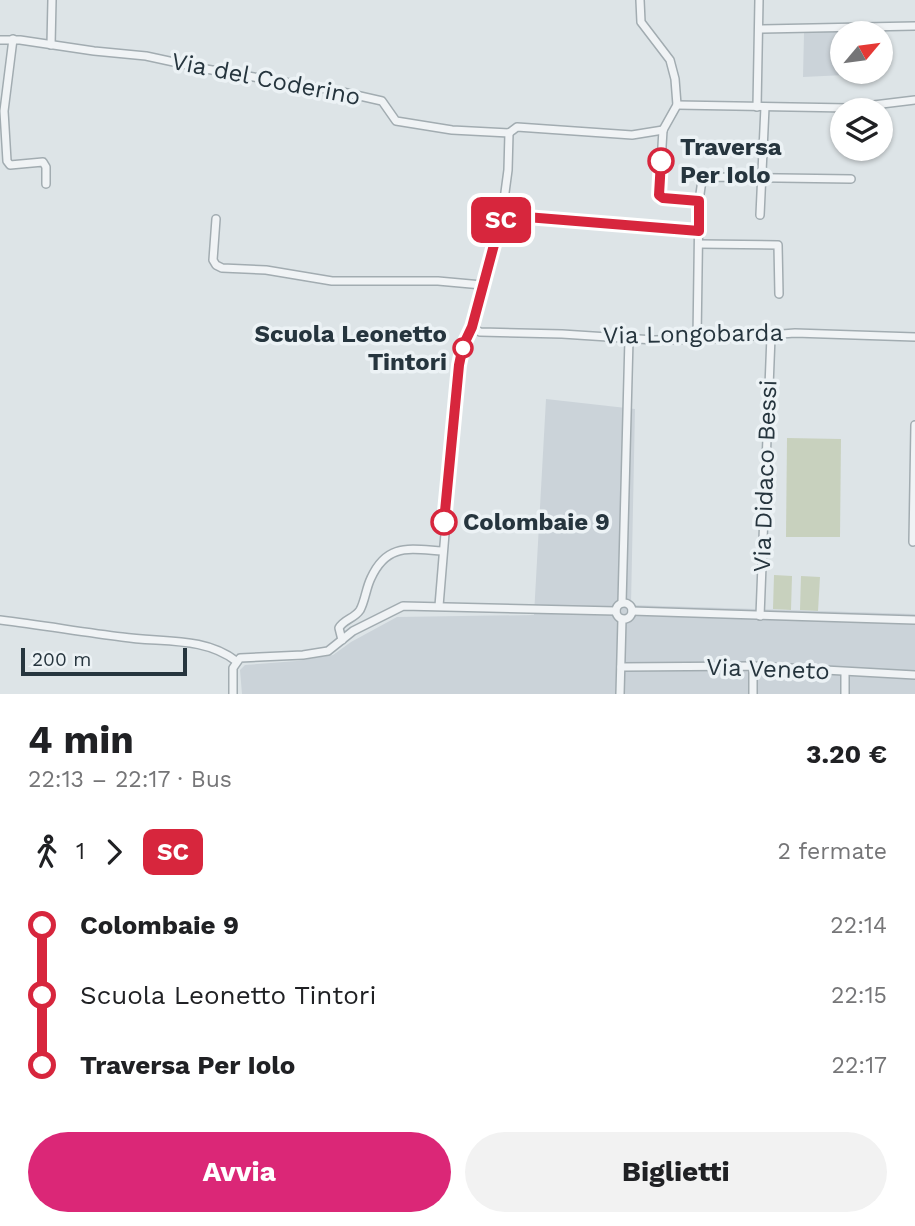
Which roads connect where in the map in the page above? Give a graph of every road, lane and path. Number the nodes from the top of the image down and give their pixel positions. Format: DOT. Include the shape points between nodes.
graph roads {
  1 [pos="52,0"];
  2 [pos="640,0"];
  3 [pos="759,0"];
  4 [pos="915,26"];
  5 [pos="759,29"];
  6 [pos="13,39"];
  7 [pos="0,40"];
  8 [pos="51,45"];
  9 [pos="915,100"];
  10 [pos="677,104"];
  11 [pos="761,107"];
  12 [pos="663,130"];
  13 [pos="509,133"];
  14 [pos="760,177"];
  15 [pos="851,179"];
  16 [pos="46,184"];
  17 [pos="699,201"];
  18 [pos="502,215"];
  19 [pos="760,215"];
  20 [pos="216,219"];
  21 [pos="699,231"];
  22 [pos="699,244"];
  23 [pos="482,285"];
  24 [pos="779,294"];
  25 [pos="472,327"];
  26 [pos="771,336"];
  27 [pos="915,337"];
  28 [pos="629,339"];
  29 [pos="697,339"];
  30 [pos="915,425"];
  31 [pos="913,542"];
  32 [pos="442,551"];
  33 [pos="622,603"];
  34 [pos="439,606"];
  35 [pos="616,611"];
  36 [pos="632,611"];
  37 [pos="760,616"];
  38 [pos="622,619"];
  39 [pos="0,620"];
  40 [pos="915,620"];
  41 [pos="342,640"];
  42 [pos="236,661"];
  43 [pos="754,666"];
  44 [pos="621,667"];
  45 [pos="845,673"];
  46 [pos="915,675"];
  47 [pos="233,694"];
  48 [pos="620,694"];
  49 [pos="753,694"];
  50 [pos="845,694"];
  1 -- 8 [label="street"];
  2 -- 10 [label="street" via="641,22 670,60"];
  3 -- 5 [label="street"];
  4 -- 5 [label="street"];
  5 -- 11 [label="street"];
  6 -- 7 [label="street, Via del Coderino"];
  6 -- 8 [label="street, Via del Coderino"];
  6 -- 16 [label="street" via="5,96 6,159 10,165 44,163"];
  8 -- 13 [label="street, Via del Coderino" via="146,56 338,91 382,101 396,121"];
  9 -- 11 [label="street" via="849,108"];
  10 -- 11 [label="street"];
  10 -- 12 [label="street"];
  11 -- 14 [label="street"];
  12 -- 13 [label="street, Via del Coderino" via="632,135 517,127"];
  12 -- 17 [label="street" via="659,195"];
  13 -- 18 [label="street"];
  14 -- 15 [label="street"];
  14 -- 17 [label="street" via="706,177"];
  14 -- 19 [label="street"];
  17 -- 21 [label="street"];
  18 -- 21 [label="street"];
  18 -- 23 [label="street"];
  20 -- 23 [label="street" via="212,257 222,268 332,281"];
  21 -- 22 [label="street"];
  22 -- 24 [label="street" via="778,245"];
  22 -- 29 [label="street"];
  23 -- 25 [label="street"];
  25 -- 28 [label="street, Via Longobarda" via="480,332"];
  25 -- 32 [label="street" via="459,365"];
  26 -- 27 [label="street, Via Longobarda"];
  26 -- 29 [label="street, Via Longobarda"];
  26 -- 37 [label="street, Via Didaco Bessi"];
  28 -- 29 [label="street, Via Longobarda"];
  28 -- 33 [label="street"];
  30 -- 31 [label="street"];
  32 -- 34 [label="street"];
  32 -- 41 [label="street" via="404,549 382,560 359,612 339,628"];
  33 -- 35 [label="street"];
  33 -- 36 [label="street"];
  34 -- 35 [label="street"];
  34 -- 41 [label="street" via="403,606"];
  35 -- 38 [label="street"];
  36 -- 37 [label="street"];
  36 -- 38 [label="street"];
  37 -- 40 [label="street"];
  38 -- 44 [label="street"];
  39 -- 42 [label="street" via="124,638 169,639 222,652"];
  41 -- 42 [label="street" via="321,653 245,656"];
  42 -- 47 [label="street"];
  43 -- 44 [label="street, Via Veneto"];
  43 -- 45 [label="street, Via Veneto"];
  43 -- 49 [label="street"];
  44 -- 48 [label="street"];
  45 -- 46 [label="street, Via Veneto"];
  45 -- 50 [label="street"];
}
